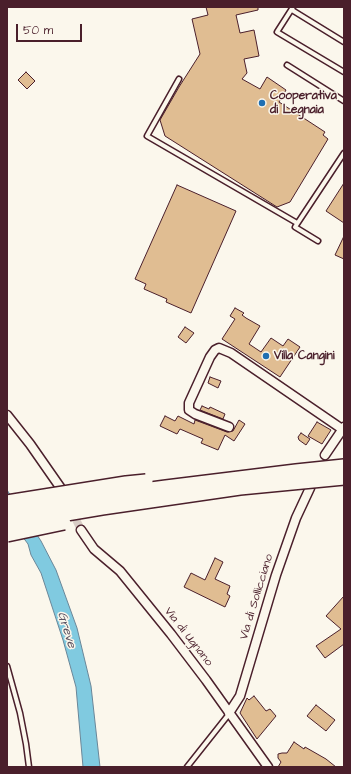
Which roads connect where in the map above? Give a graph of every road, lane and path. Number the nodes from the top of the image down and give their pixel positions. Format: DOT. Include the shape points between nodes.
graph roads {
  1 [pos="292,8"];
  2 [pos="344,42"];
  3 [pos="287,65"];
  4 [pos="344,72"];
  5 [pos="179,80"];
  6 [pos="344,101"];
  7 [pos="344,153"];
  8 [pos="297,223"];
  9 [pos="318,241"];
  10 [pos="7,415"];
  11 [pos="229,427"];
  12 [pos="343,428"];
  13 [pos="325,455"];
  14 [pos="344,466"];
  15 [pos="296,476"];
  16 [pos="344,478"];
  17 [pos="60,487"];
  18 [pos="310,488"];
  19 [pos="7,502"];
  20 [pos="7,512"];
  21 [pos="7,524"];
  22 [pos="81,530"];
  23 [pos="7,535"];
  24 [pos="7,666"];
  25 [pos="229,713"];
  26 [pos="29,767"];
  27 [pos="187,767"];
  28 [pos="268,767"];
  1 -- 2 [label="lane"];
  1 -- 4 [label="lane" via="278,32"];
  3 -- 6 [label="lane"];
  5 -- 8 [label="lane" via="147,136"];
  7 -- 8 [label="lane"];
  8 -- 9 [label="lane" via="294,227"];
  10 -- 17 [label="street"];
  11 -- 12 [label="street" via="189,410 189,403 210,356 219,348"];
  12 -- 13 [label="street"];
  14 -- 15 [label="highway, bridge"];
  15 -- 16 [label="highway, bridge"];
  15 -- 19 [label="highway, bridge" via="126,483"];
  15 -- 20 [label="highway, bridge" via="98,496"];
  15 -- 21 [label="highway, bridge"];
  15 -- 23 [label="highway, bridge" via="161,507"];
  18 -- 25 [label="street, Via di Sollicciano" via="296,518 276,575 240,696"];
  22 -- 25 [label="street, Via di Ugnano" via="92,546 118,568 134,587"];
  24 -- 26 [label="lane" via="20,713"];
  25 -- 27 [label="lane"];
  25 -- 28 [label="street, Via di Ugnano"];
}
